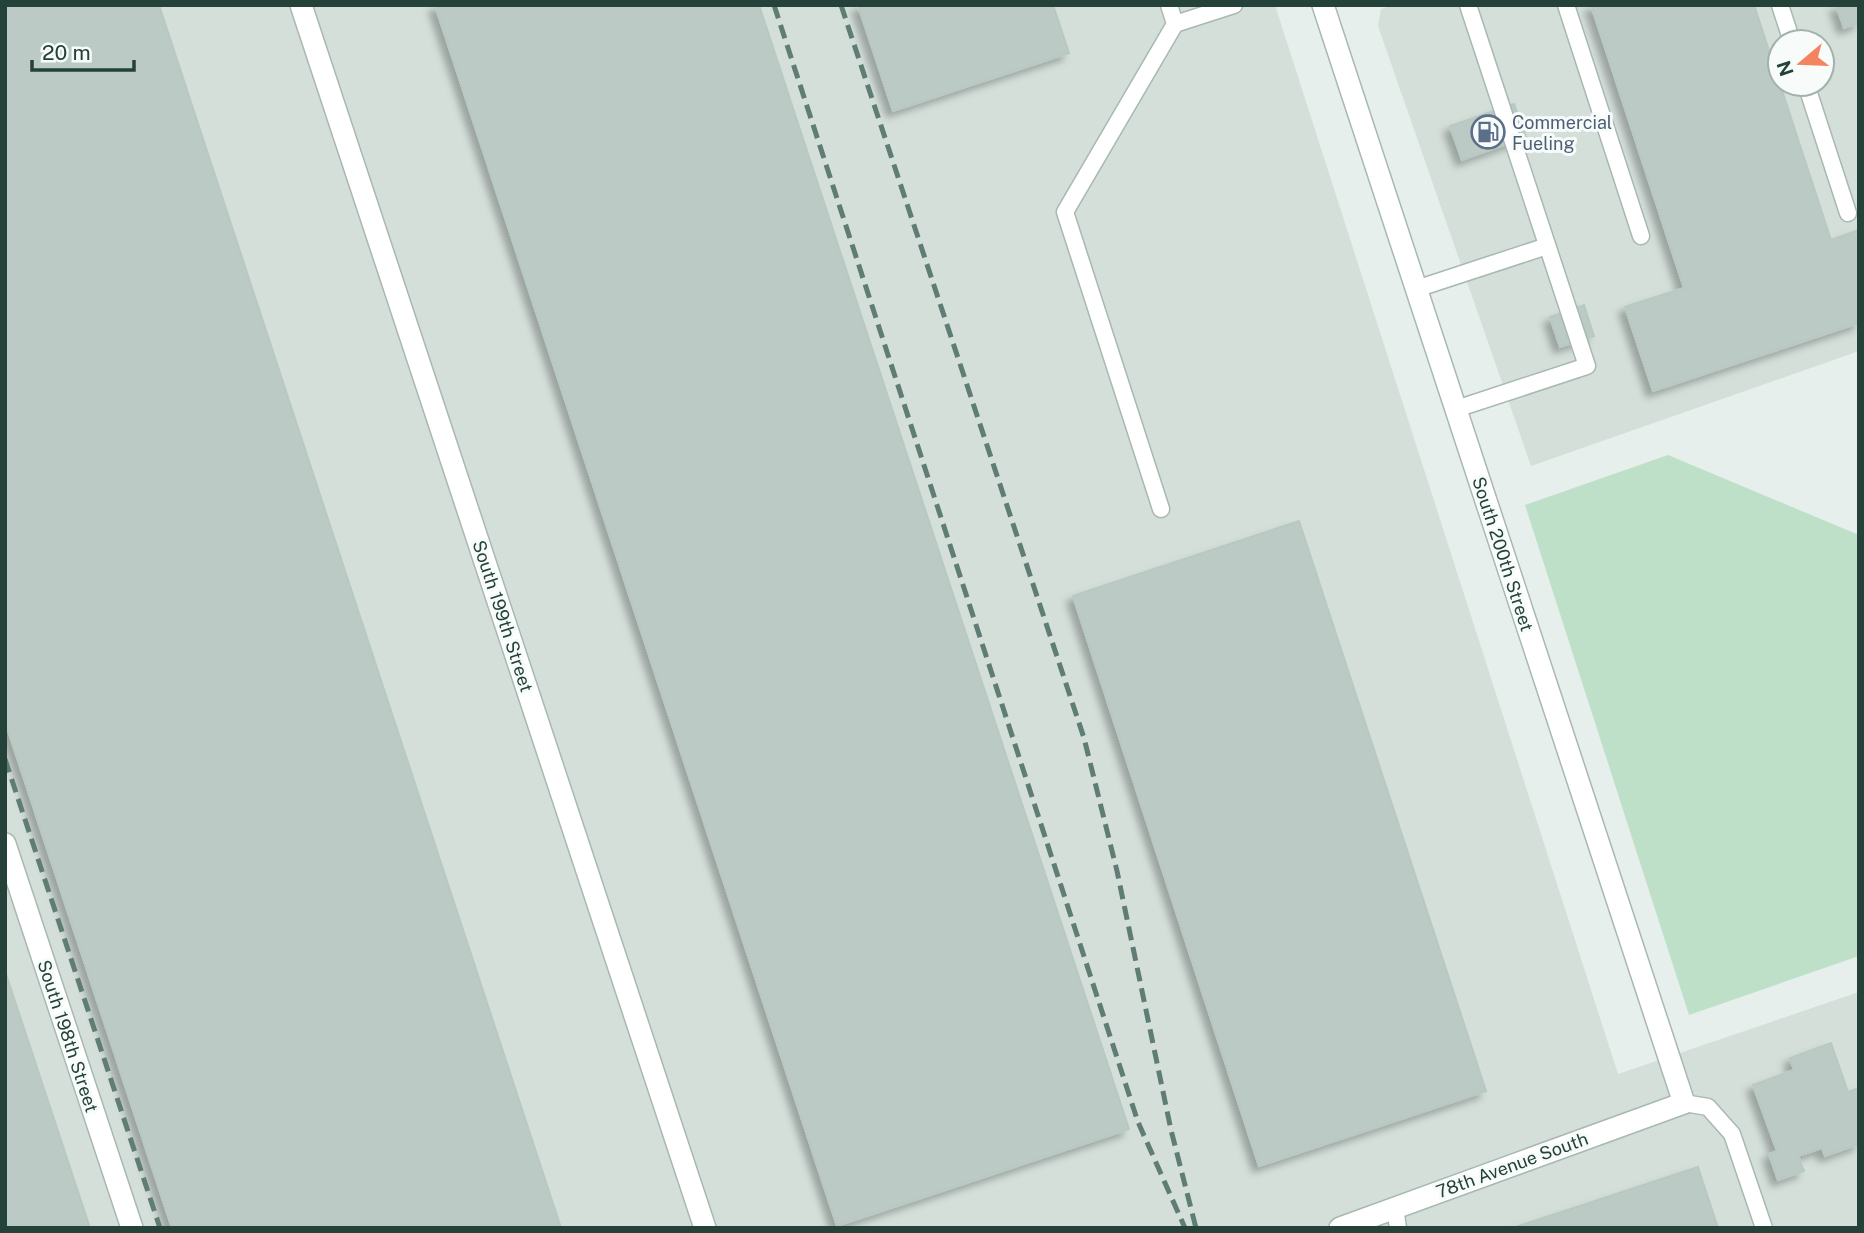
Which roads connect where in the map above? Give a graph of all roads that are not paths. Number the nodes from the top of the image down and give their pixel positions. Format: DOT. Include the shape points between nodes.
graph roads {
  1 [pos="301,5"];
  2 [pos="1169,5"];
  3 [pos="1234,5"];
  4 [pos="1323,5"];
  5 [pos="1468,5"];
  6 [pos="1566,5"];
  7 [pos="1780,5"];
  8 [pos="1175,24"];
  9 [pos="1787,28"];
  10 [pos="1811,98"];
  11 [pos="1848,213"];
  12 [pos="1641,236"];
  13 [pos="1547,246"];
  14 [pos="1416,289"];
  15 [pos="1456,409"];
  16 [pos="1161,509"];
  17 [pos="5,844"];
  18 [pos="1684,1102"];
  19 [pos="1396,1218"];
  20 [pos="132,1228"];
  21 [pos="705,1228"];
  22 [pos="1340,1228"];
  23 [pos="1764,1228"];
  1 -- 21 [label="street, South 199th Street"];
  2 -- 8 [label="lane"];
  3 -- 8 [label="lane"];
  4 -- 14 [label="street, South 200th Street"];
  5 -- 13 [label="lane"];
  6 -- 12 [label="lane"];
  7 -- 9 [label="lane"];
  8 -- 16 [label="lane" via="1065,212"];
  10 -- 11 [label="lane"];
  13 -- 14 [label="lane"];
  13 -- 15 [label="lane" via="1587,366"];
  14 -- 15 [label="street, South 200th Street"];
  15 -- 18 [label="street, South 200th Street"];
  17 -- 20 [label="street, South 198th Street"];
  18 -- 19 [label="street, 78th Avenue South"];
  18 -- 23 [label="lane" via="1708,1107 1731,1134"];
  19 -- 22 [label="street, 78th Avenue South"];
}
